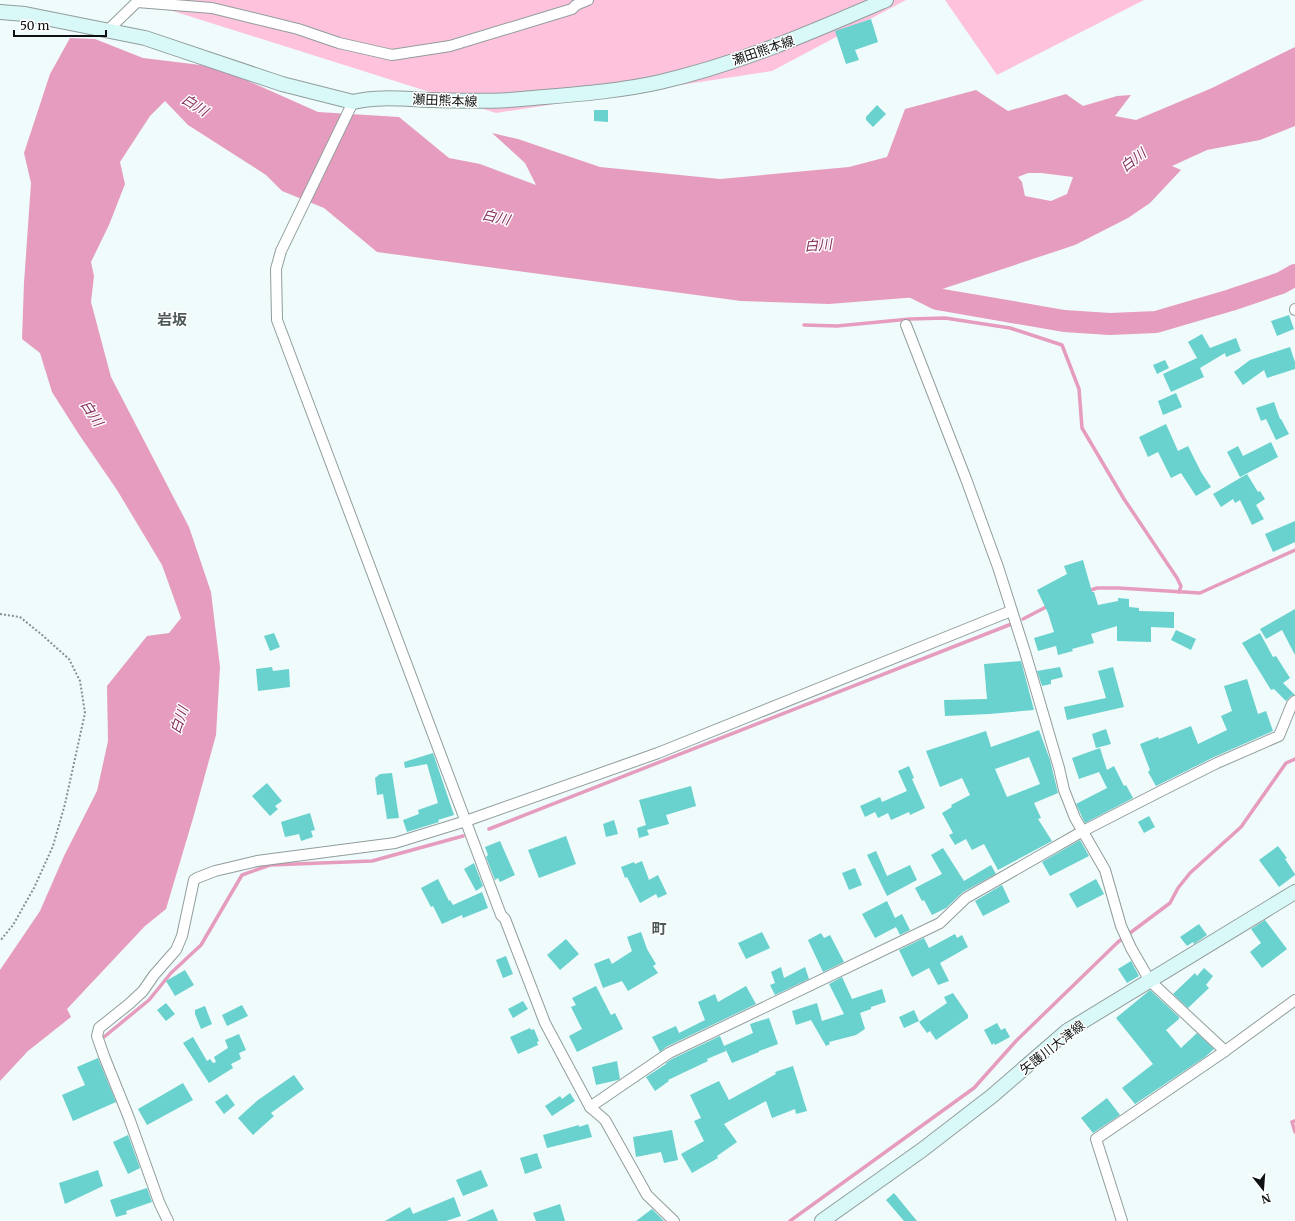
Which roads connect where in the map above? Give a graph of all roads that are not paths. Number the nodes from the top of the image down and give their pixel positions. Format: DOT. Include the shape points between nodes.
graph roads {
  1 [pos="588,0"];
  2 [pos="886,0"];
  3 [pos="0,12"];
  4 [pos="107,31"];
  5 [pos="351,107"];
  6 [pos="906,325"];
  7 [pos="1011,611"];
  8 [pos="1295,701"];
  9 [pos="466,821"];
  10 [pos="1083,831"];
  11 [pos="1295,892"];
  12 [pos="1150,981"];
  13 [pos="1295,1000"];
  14 [pos="1225,1051"];
  15 [pos="590,1107"];
  16 [pos="168,1221"];
  17 [pos="674,1221"];
  18 [pos="822,1221"];
  19 [pos="1122,1221"];
  1 -- 4 [label="street" via="572,9 450,46 392,55 339,43 298,29 212,8 189,5 137,2"];
  2 -- 5 [label="main road, 瀬田熊本線" via="770,49 659,82 520,100 403,98 361,100"];
  3 -- 4 [label="main road, 瀬田熊本線" via="25,14"];
  4 -- 5 [label="main road, 瀬田熊本線" via="145,38"];
  5 -- 9 [label="street" via="281,251 276,269 277,320"];
  6 -- 7 [label="street" via="966,479"];
  7 -- 9 [label="street" via="658,753"];
  7 -- 10 [label="street" via="1064,790"];
  8 -- 10 [label="street" via="1279,736 1217,763"];
  9 -- 15 [label="street" via="545,1023"];
  9 -- 16 [label="street" via="395,843 256,861 216,871 194,880 182,936 176,950 143,991 99,1028 97,1036"];
  10 -- 12 [label="street" via="1104,870 1131,948"];
  10 -- 15 [label="street" via="966,898 940,923 669,1053"];
  11 -- 12 [label="main road, 矢護川大津線"];
  12 -- 14 [label="street"];
  12 -- 18 [label="main road, 矢護川大津線" via="1067,1031 992,1096 922,1150"];
  13 -- 14 [label="street"];
  14 -- 19 [label="street" via="1096,1139"];
  15 -- 17 [label="street" via="605,1120 647,1195"];
}
